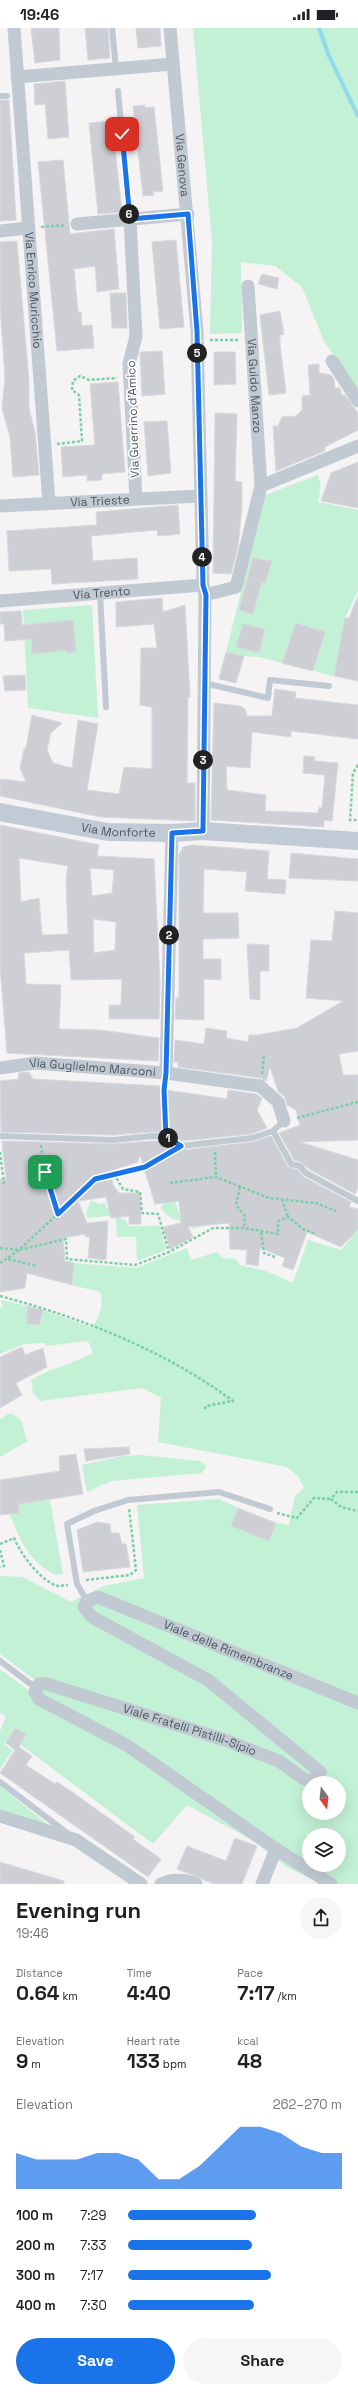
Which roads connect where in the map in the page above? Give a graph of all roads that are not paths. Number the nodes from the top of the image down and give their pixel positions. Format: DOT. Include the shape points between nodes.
graph roads {
  1 [pos="14,28"];
  2 [pos="112,28"];
  3 [pos="170,28"];
  4 [pos="173,64"];
  5 [pos="116,68"];
  6 [pos="17,77"];
  7 [pos="118,91"];
  8 [pos="188,214"];
  9 [pos="130,219"];
  10 [pos="77,224"];
  11 [pos="28,228"];
  12 [pos="0,231"];
  13 [pos="248,286"];
  14 [pos="332,361"];
  15 [pos="358,401"];
  16 [pos="358,446"];
  17 [pos="261,486"];
  18 [pos="200,496"];
  19 [pos="136,499"];
  20 [pos="49,503"];
  21 [pos="0,506"];
  22 [pos="204,590"];
  23 [pos="100,594"];
  24 [pos="0,601"];
  25 [pos="204,683"];
  26 [pos="329,686"];
  27 [pos="106,707"];
  28 [pos="0,812"];
  29 [pos="203,831"];
  30 [pos="172,833"];
  31 [pos="358,841"];
  32 [pos="0,1068"];
  33 [pos="166,1073"];
  34 [pos="284,1121"];
  35 [pos="273,1131"];
  36 [pos="0,1136"];
  37 [pos="358,1201"];
  38 [pos="270,1510"];
  39 [pos="93,1599"];
  40 [pos="0,1662"];
  41 [pos="36,1688"];
  42 [pos="358,1703"];
  43 [pos="0,1782"];
  44 [pos="0,1816"];
  45 [pos="76,1840"];
  46 [pos="276,1849"];
  47 [pos="141,1884"];
  48 [pos="161,1884"];
  49 [pos="196,1884"];
  50 [pos="262,1884"];
  51 [pos="331,1884"];
  1 -- 6 [label="street, Via Enrico Muricchio"];
  2 -- 5 [label="lane"];
  3 -- 4 [label="street, Via Genova"];
  4 -- 5 [label="street"];
  4 -- 8 [label="street, Via Genova"];
  5 -- 6 [label="street"];
  6 -- 11 [label="street, Via Enrico Muricchio"];
  7 -- 9 [label="lane"];
  8 -- 9 [label="street"];
  8 -- 18 [label="street, Via Genova" via="197,340"];
  9 -- 10 [label="street"];
  9 -- 19 [label="street, Via Guerrino d'Amico" via="136,336 129,364"];
  11 -- 12 [label="street"];
  11 -- 20 [label="street, Via Enrico Muricchio"];
  13 -- 17 [label="street, Via Guido Manzo"];
  14 -- 15 [label="street"];
  16 -- 17 [label="street"];
  17 -- 22 [label="street, Via Guido Manzo" via="236,588"];
  18 -- 19 [label="street, Via Trieste"];
  18 -- 22 [label="street, Via Genova"];
  19 -- 20 [label="street, Via Trieste"];
  20 -- 21 [label="street, Via Trieste"];
  22 -- 23 [label="street, Via Trento"];
  22 -- 25 [label="street, Via Genova"];
  23 -- 24 [label="street, Via Trento"];
  23 -- 27 [label="lane"];
  25 -- 26 [label="lane" via="268,698 270,680"];
  25 -- 29 [label="street, Via Genova"];
  28 -- 30 [label="street, Via Monforte" via="108,832"];
  29 -- 30 [label="street, Via Monforte"];
  29 -- 31 [label="street, Via Monforte"];
  30 -- 33 [label="street"];
  32 -- 33 [label="street, Via Guglielmo Marconi" via="35,1063"];
  33 -- 34 [label="street, Via Guglielmo Marconi" via="260,1086 278,1102"];
  34 -- 35 [label="lane"];
  35 -- 36 [label="lane" via="252,1138 181,1146 166,1137 152,1136 113,1140"];
  35 -- 37 [label="lane" via="291,1164 300,1166 306,1173"];
  38 -- 39 [label="lane" via="219,1492 128,1500 94,1511 67,1524 77,1584"];
  39 -- 41 [label="street, Viale Fratelli Pistilli-Sipio" via="84,1607 92,1617 208,1680 320,1772 315,1780 304,1779 278,1761 222,1739 47,1684 39,1684"];
  39 -- 42 [label="street, Viale delle Rimembranze"];
  40 -- 41 [label="lane"];
  41 -- 46 [label="street" via="35,1692 39,1699 128,1746"];
  43 -- 45 [label="lane"];
  44 -- 45 [label="street"];
  45 -- 47 [label="street"];
  46 -- 50 [label="street"];
  46 -- 51 [label="street"];
  48 -- 49 [label="street" via="168,1880"];
}
